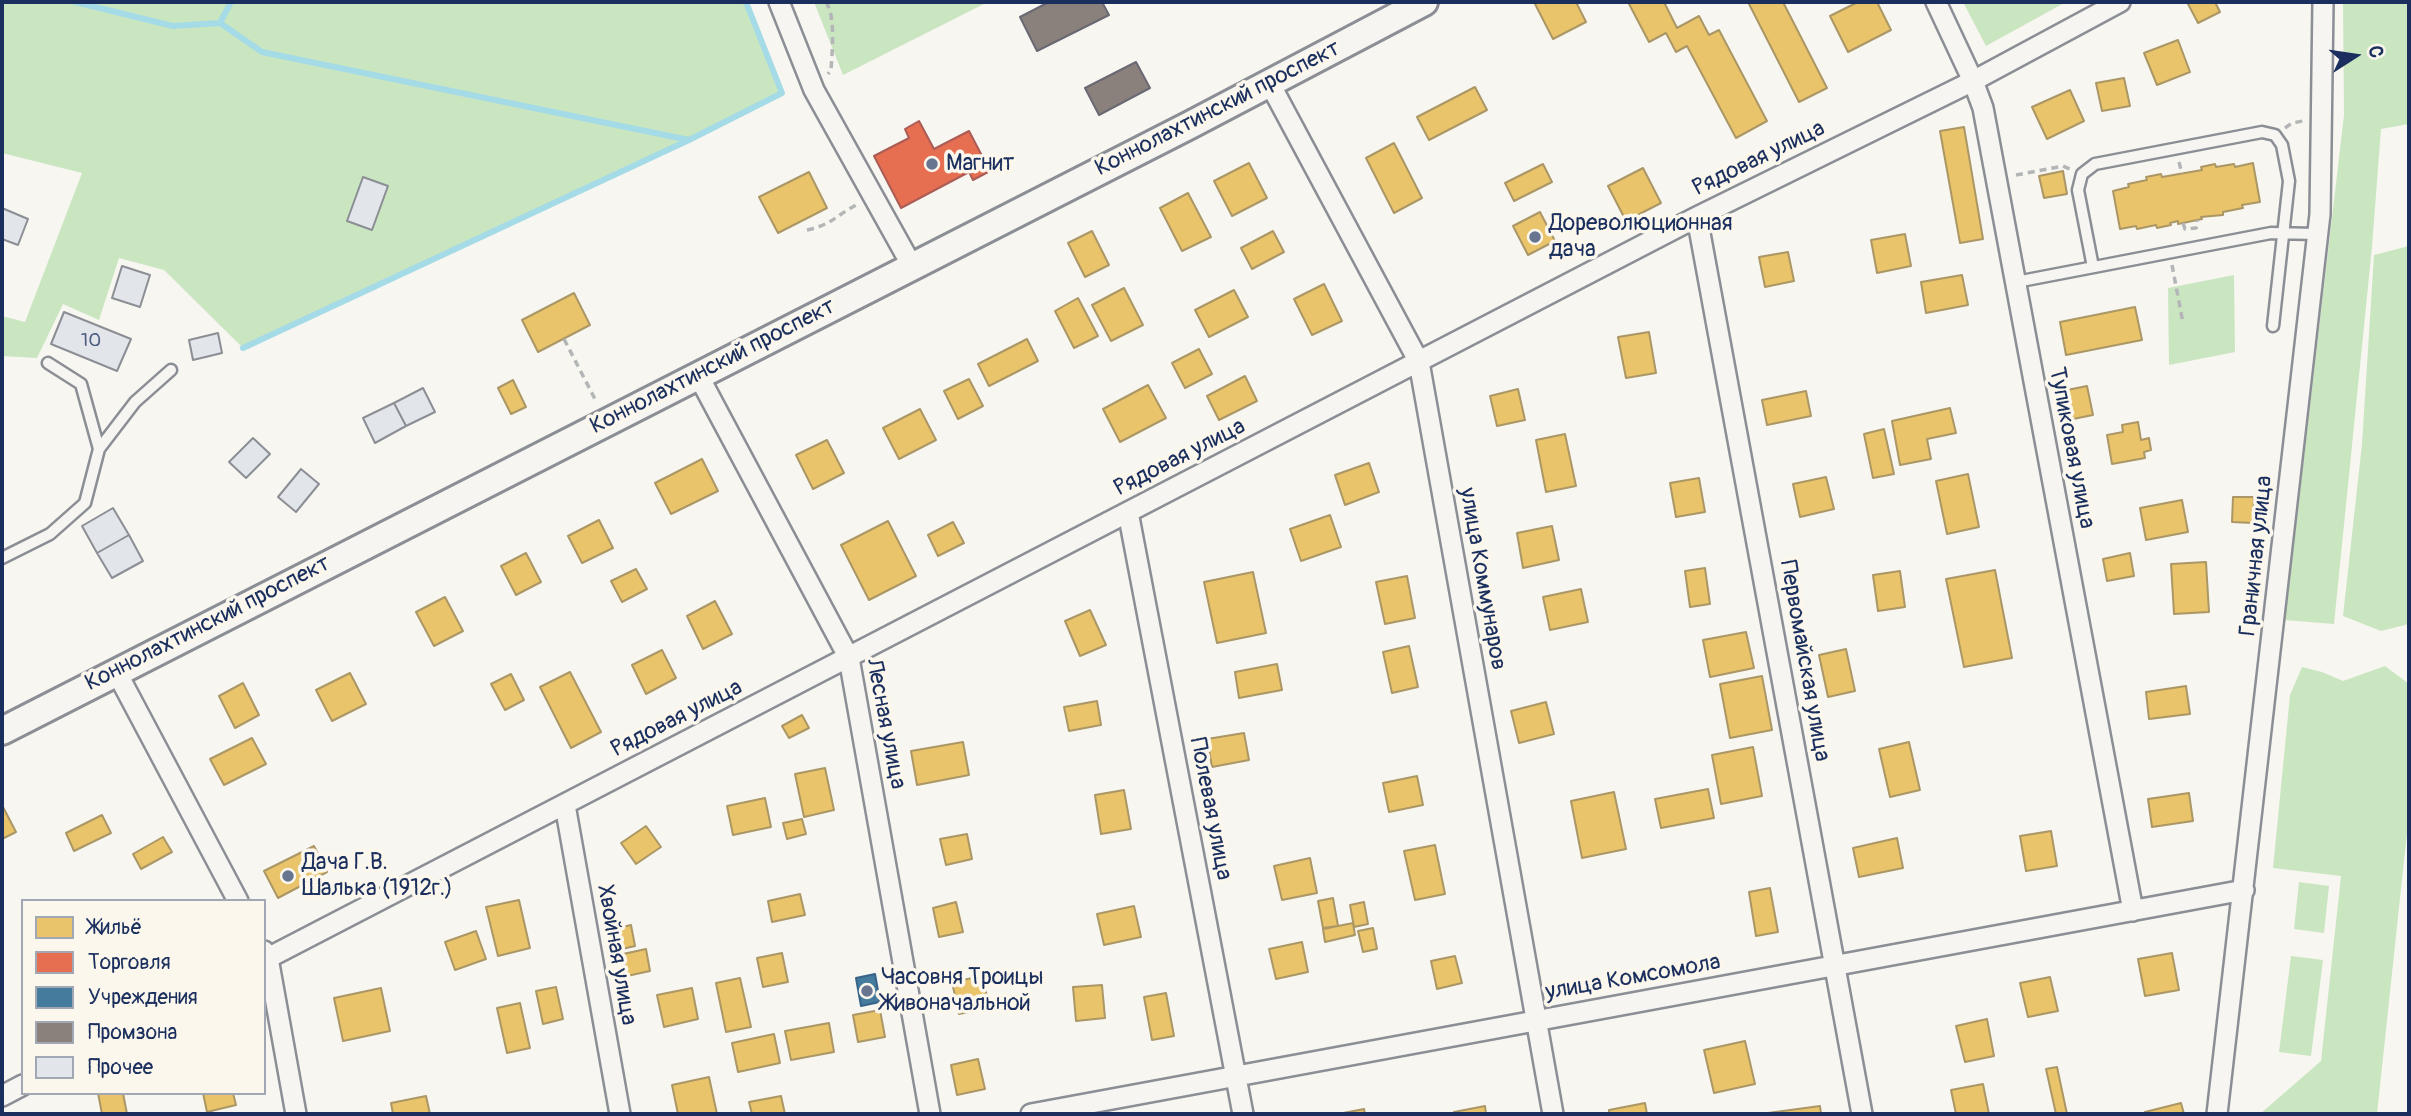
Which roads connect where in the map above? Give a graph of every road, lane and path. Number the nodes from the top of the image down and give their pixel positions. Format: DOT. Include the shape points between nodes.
graph roads {
  1 [pos="779,2"];
  2 [pos="826,2"];
  3 [pos="1424,2"];
  4 [pos="1936,2"];
  5 [pos="2120,2"];
  6 [pos="2323,2"];
  7 [pos="1973,81"];
  8 [pos="1270,84"];
  9 [pos="814,90"];
  10 [pos="2322,117"];
  11 [pos="2275,135"];
  12 [pos="2180,163"];
  13 [pos="2082,174"];
  14 [pos="2182,174"];
  15 [pos="1997,179"];
  16 [pos="861,203"];
  17 [pos="1697,217"];
  18 [pos="2197,220"];
  19 [pos="2183,223"];
  20 [pos="807,230"];
  21 [pos="2283,233"];
  22 [pos="2317,234"];
  23 [pos="912,266"];
  24 [pos="2093,267"];
  25 [pos="2175,281"];
  26 [pos="2016,282"];
  27 [pos="2183,323"];
  28 [pos="2273,326"];
  29 [pos="564,339"];
  30 [pos="1419,362"];
  31 [pos="48,363"];
  32 [pos="171,370"];
  33 [pos="698,375"];
  34 [pos="606,422"];
  35 [pos="99,449"];
  36 [pos="1128,512"];
  37 [pos="2,558"];
  38 [pos="849,658"];
  39 [pos="116,671"];
  40 [pos="2,731"];
  41 [pos="565,805"];
  42 [pos="2244,890"];
  43 [pos="237,899"];
  44 [pos="2133,911"];
  45 [pos="266,956"];
  46 [pos="1835,966"];
  47 [pos="1536,1021"];
  48 [pos="1237,1076"];
  49 [pos="21,1086"];
  50 [pos="2,1096"];
  51 [pos="296,1114"];
  52 [pos="620,1114"];
  53 [pos="930,1114"];
  54 [pos="1031,1114"];
  55 [pos="1243,1114"];
  56 [pos="1553,1114"];
  57 [pos="1862,1114"];
  58 [pos="2217,1114"];
  1 -- 9 [label="street"];
  2 -- 9 [label="path" via="833,34 831,70"];
  3 -- 8 [label="main road, Коннолахтинский проспект"];
  4 -- 7 [label="street, Тупиковая улица"];
  5 -- 7 [label="street, Рядовая улица"];
  6 -- 10 [label="street, Граничная улица"];
  7 -- 15 [label="street, Тупиковая улица"];
  7 -- 17 [label="street, Рядовая улица"];
  8 -- 23 [label="main road, Коннолахтинский проспект"];
  8 -- 30 [label="street, улица Коммунаров"];
  9 -- 23 [label="street"];
  10 -- 11 [label="path" via="2291,123"];
  10 -- 22 [label="street, Граничная улица"];
  11 -- 13 [label="lane" via="2262,132 2095,164"];
  11 -- 21 [label="lane" via="2282,145 2289,181"];
  12 -- 14 [label="path"];
  13 -- 15 [label="path" via="2063,166"];
  13 -- 24 [label="lane" via="2078,190"];
  15 -- 26 [label="street, Тупиковая улица"];
  16 -- 20 [label="path" via="835,220"];
  17 -- 30 [label="street, Рядовая улица"];
  17 -- 46 [label="street, Первомайская улица"];
  18 -- 19 [label="path" via="2196,228 2185,229"];
  21 -- 22 [label="lane"];
  21 -- 24 [label="lane"];
  21 -- 28 [label="lane"];
  22 -- 42 [label="street, Граничная улица"];
  23 -- 33 [label="main road, Коннолахтинский проспект"];
  24 -- 26 [label="lane"];
  25 -- 27 [label="path"];
  26 -- 44 [label="street, Тупиковая улица"];
  29 -- 34 [label="path"];
  30 -- 36 [label="street, Рядовая улица"];
  30 -- 47 [label="street, улица Коммунаров"];
  31 -- 35 [label="lane" via="81,384"];
  32 -- 35 [label="lane" via="135,402"];
  33 -- 34 [label="main road, Коннолахтинский проспект"];
  33 -- 38 [label="street, Лесная улица"];
  34 -- 39 [label="main road, Коннолахтинский проспект"];
  35 -- 37 [label="lane" via="85,503 50,534"];
  36 -- 38 [label="street, Рядовая улица"];
  36 -- 48 [label="street, Полевая улица"];
  38 -- 41 [label="street, Рядовая улица"];
  38 -- 53 [label="street, Лесная улица"];
  39 -- 40 [label="main road, Коннолахтинский проспект"];
  39 -- 43 [label="street"];
  41 -- 45 [label="street, Рядовая улица"];
  41 -- 52 [label="street, Хвойная улица"];
  42 -- 44 [label="street, улица Комсомола"];
  42 -- 58 [label="street, Граничная улица"];
  44 -- 46 [label="street, улица Комсомола"];
  45 -- 51 [label="street"];
  46 -- 47 [label="street, улица Комсомола"];
  46 -- 57 [label="street, Первомайская улица"];
  47 -- 48 [label="street, улица Комсомола"];
  47 -- 56 [label="street, улица Коммунаров"];
  48 -- 54 [label="street, улица Комсомола"];
  48 -- 55 [label="street, Полевая улица"];
  49 -- 50 [label="street"];
}
